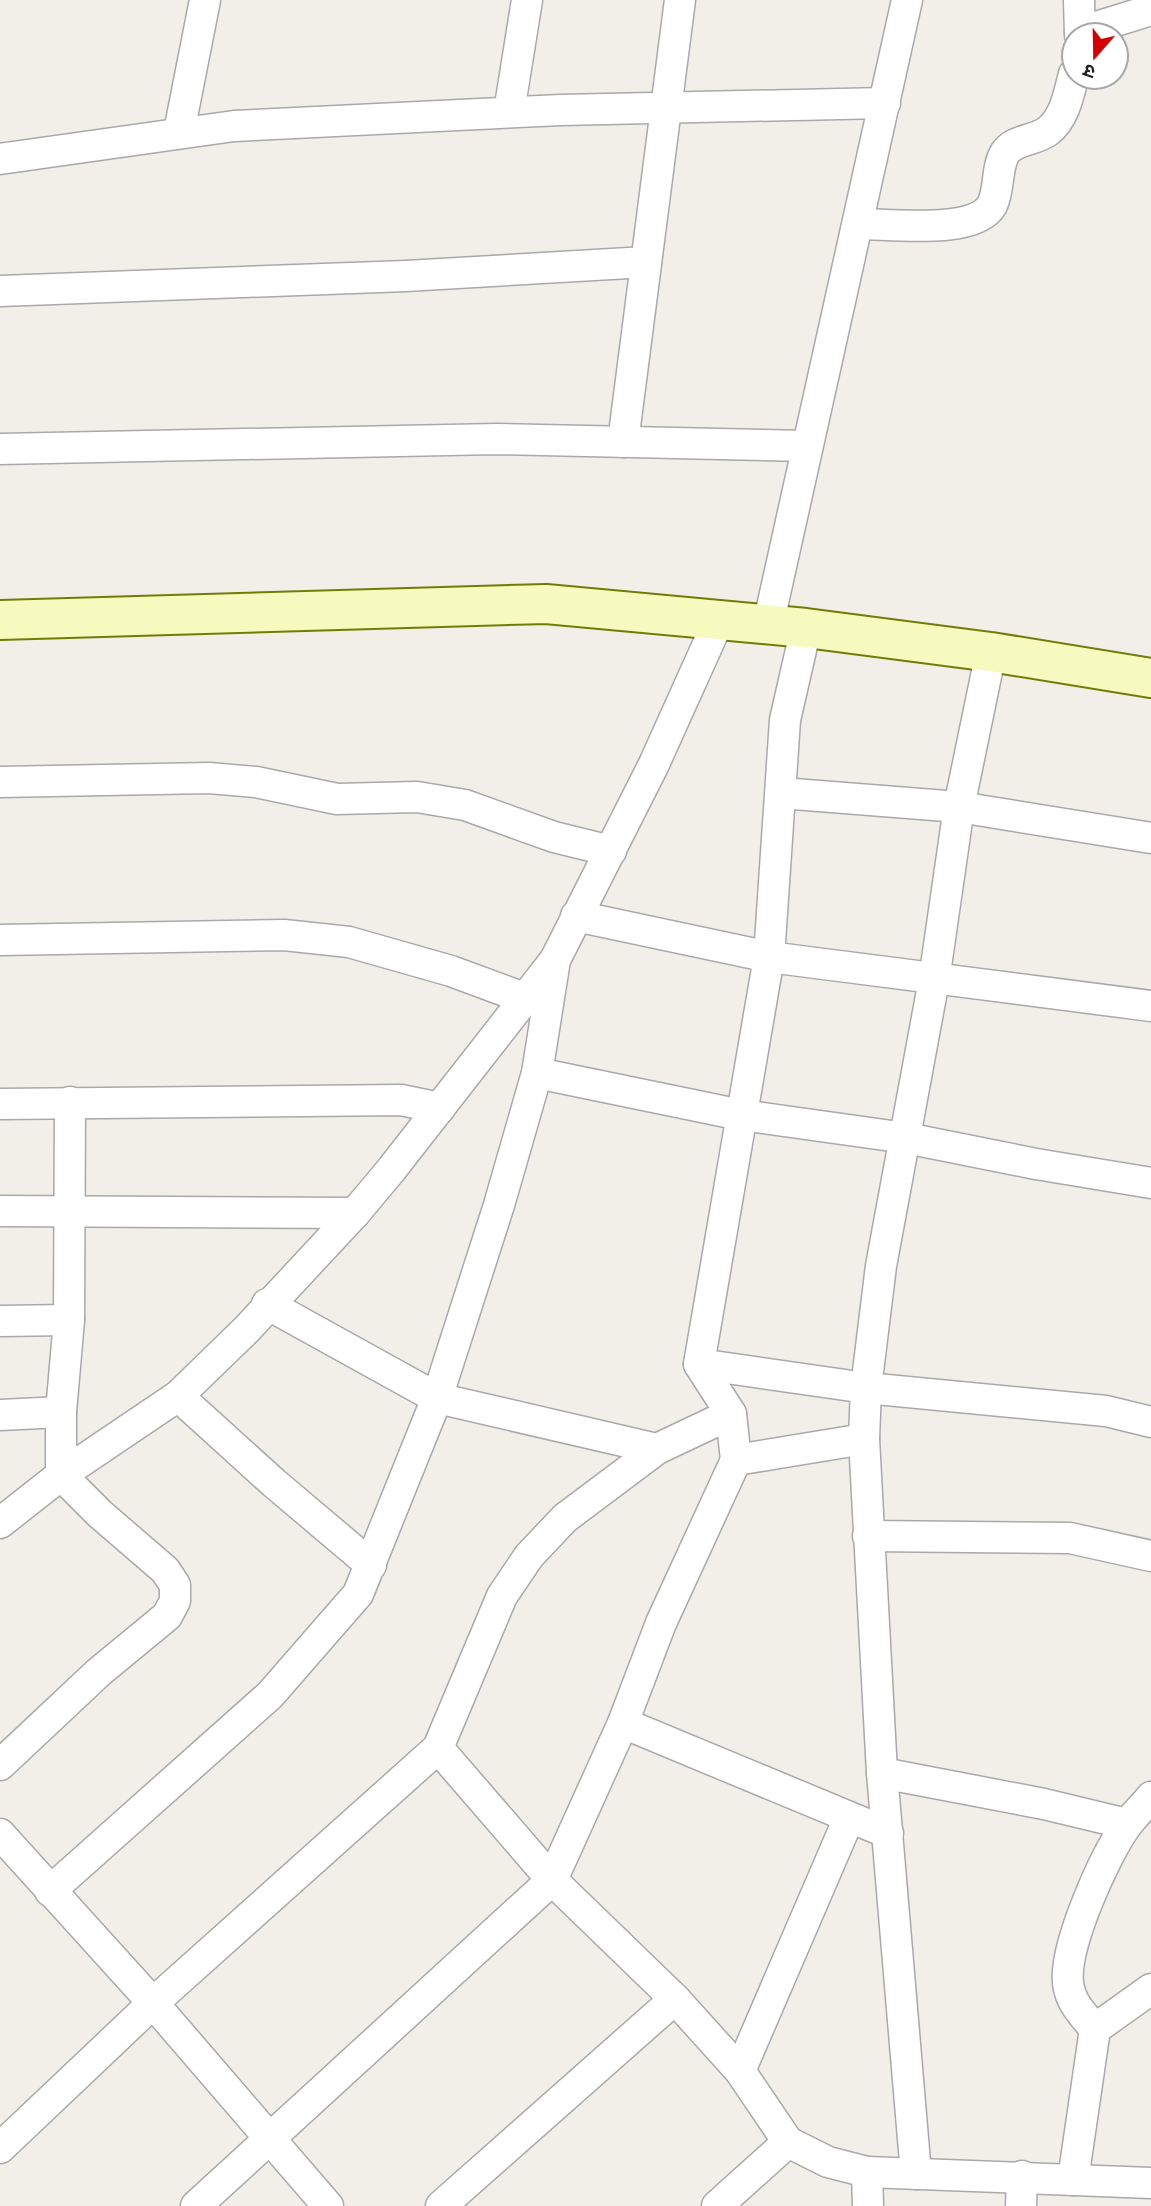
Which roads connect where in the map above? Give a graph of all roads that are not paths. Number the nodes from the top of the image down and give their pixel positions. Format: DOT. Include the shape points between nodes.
graph roads {
  1 [pos="205,0"];
  2 [pos="527,0"];
  3 [pos="680,0"];
  4 [pos="907,0"];
  5 [pos="1079,0"];
  6 [pos="1151,10"];
  7 [pos="1080,21"];
  8 [pos="1118,21"];
  9 [pos="1070,91"];
  10 [pos="885,103"];
  11 [pos="666,107"];
  12 [pos="509,112"];
  13 [pos="179,132"];
  14 [pos="0,159"];
  15 [pos="859,224"];
  16 [pos="646,262"];
  17 [pos="0,291"];
  18 [pos="623,442"];
  19 [pos="806,446"];
  20 [pos="0,449"];
  21 [pos="0,620"];
  22 [pos="718,622"];
  23 [pos="768,625"];
  24 [pos="806,628"];
  25 [pos="991,652"];
  26 [pos="1151,678"];
  27 [pos="0,782"];
  28 [pos="781,793"];
  29 [pos="959,807"];
  30 [pos="1151,838"];
  31 [pos="611,851"];
  32 [pos="576,916"];
  33 [pos="0,940"];
  34 [pos="769,957"];
  35 [pos="555,960"];
  36 [pos="934,980"];
  37 [pos="524,998"];
  38 [pos="1151,1006"];
  39 [pos="537,1073"];
  40 [pos="70,1102"];
  41 [pos="0,1104"];
  42 [pos="440,1108"];
  43 [pos="741,1115"];
  44 [pos="906,1138"];
  45 [pos="1151,1183"];
  46 [pos="71,1209"];
  47 [pos="0,1211"];
  48 [pos="355,1213"];
  49 [pos="267,1304"];
  50 [pos="69,1320"];
  51 [pos="0,1321"];
  52 [pos="699,1364"];
  53 [pos="866,1388"];
  54 [pos="178,1396"];
  55 [pos="437,1398"];
  56 [pos="61,1412"];
  57 [pos="731,1414"];
  58 [pos="0,1415"];
  59 [pos="1151,1422"];
  60 [pos="864,1439"];
  61 [pos="657,1449"];
  62 [pos="736,1460"];
  63 [pos="61,1475"];
  64 [pos="0,1523"];
  65 [pos="868,1536"];
  66 [pos="1151,1556"];
  67 [pos="371,1565"];
  68 [pos="623,1723"];
  69 [pos="438,1748"];
  70 [pos="0,1765"];
  71 [pos="882,1773"];
  72 [pos="1151,1797"];
  73 [pos="849,1818"];
  74 [pos="1126,1824"];
  75 [pos="888,1833"];
  76 [pos="0,1834"];
  77 [pos="552,1880"];
  78 [pos="50,1891"];
  79 [pos="1151,1989"];
  80 [pos="675,1999"];
  81 [pos="153,2003"];
  82 [pos="1095,2029"];
  83 [pos="740,2071"];
  84 [pos="271,2138"];
  85 [pos="788,2142"];
  86 [pos="0,2148"];
  87 [pos="867,2172"];
  88 [pos="916,2174"];
  89 [pos="1021,2176"];
  90 [pos="1073,2180"];
  91 [pos="1151,2183"];
  92 [pos="196,2206"];
  93 [pos="328,2206"];
  94 [pos="441,2206"];
  95 [pos="716,2206"];
  96 [pos="868,2206"];
  97 [pos="1021,2206"];
  1 -- 13 [label="street"];
  2 -- 12 [label="street"];
  3 -- 11 [label="street"];
  4 -- 10 [label="street"];
  5 -- 7 [label="street"];
  6 -- 8 [label="street"];
  9 -- 15 [label="street" via="1047,132 1005,153 997,192 981,218 964,224"];
  10 -- 11 [label="street"];
  10 -- 15 [label="street"];
  11 -- 12 [label="street"];
  11 -- 16 [label="street"];
  12 -- 13 [label="street"];
  13 -- 14 [label="street"];
  15 -- 19 [label="street"];
  16 -- 17 [label="street"];
  16 -- 18 [label="street"];
  18 -- 19 [label="street"];
  18 -- 20 [label="street" via="496,439"];
  19 -- 23 [label="street"];
  21 -- 22 [label="street" via="546,604"];
  22 -- 23 [label="street"];
  22 -- 31 [label="street"];
  23 -- 24 [label="street"];
  24 -- 25 [label="street"];
  24 -- 28 [label="street" via="785,720"];
  25 -- 26 [label="street"];
  25 -- 29 [label="street"];
  27 -- 31 [label="street" via="209,778 256,782 337,799 417,797 465,805 554,837"];
  28 -- 29 [label="street"];
  28 -- 34 [label="street"];
  29 -- 30 [label="street"];
  29 -- 36 [label="street"];
  31 -- 32 [label="street"];
  32 -- 34 [label="street"];
  32 -- 35 [label="street"];
  33 -- 37 [label="street" via="284,935 349,942 452,971"];
  34 -- 36 [label="street"];
  34 -- 43 [label="street"];
  35 -- 37 [label="street"];
  35 -- 39 [label="street"];
  36 -- 38 [label="street"];
  36 -- 44 [label="street"];
  37 -- 42 [label="street"];
  39 -- 43 [label="street"];
  39 -- 55 [label="street"];
  40 -- 41 [label="street"];
  40 -- 42 [label="street" via="401,1100"];
  40 -- 46 [label="street"];
  42 -- 48 [label="street"];
  43 -- 44 [label="street"];
  43 -- 52 [label="street"];
  44 -- 45 [label="street"];
  44 -- 53 [label="street" via="881,1266"];
  46 -- 47 [label="street"];
  46 -- 48 [label="street"];
  46 -- 50 [label="street"];
  48 -- 49 [label="street"];
  49 -- 54 [label="street"];
  49 -- 55 [label="street"];
  50 -- 51 [label="street"];
  50 -- 56 [label="street"];
  52 -- 53 [label="street"];
  52 -- 57 [label="street"];
  53 -- 59 [label="street" via="1106,1411"];
  53 -- 60 [label="street"];
  54 -- 63 [label="street"];
  54 -- 67 [label="street"];
  55 -- 61 [label="street"];
  55 -- 67 [label="street"];
  56 -- 58 [label="street"];
  56 -- 63 [label="street"];
  57 -- 61 [label="street"];
  57 -- 62 [label="street"];
  60 -- 62 [label="street"];
  60 -- 65 [label="street"];
  61 -- 69 [label="street" via="565,1518 529,1556 502,1596"];
  62 -- 68 [label="street" via="661,1623"];
  63 -- 64 [label="street"];
  63 -- 70 [label="street" via="165,1570 175,1585 175,1601 167,1616"];
  65 -- 66 [label="street" via="1070,1538"];
  65 -- 71 [label="street"];
  67 -- 78 [label="street" via="358,1594 270,1695"];
  68 -- 73 [label="street"];
  68 -- 77 [label="street"];
  69 -- 77 [label="street"];
  69 -- 81 [label="street"];
  71 -- 74 [label="street"];
  71 -- 75 [label="street"];
  72 -- 74 [label="street"];
  73 -- 75 [label="street"];
  73 -- 83 [label="street"];
  74 -- 82 [label="street" via="1107,1857 1072,1945 1068,1983 1076,2007"];
  75 -- 88 [label="street"];
  76 -- 78 [label="street"];
  77 -- 80 [label="street"];
  77 -- 84 [label="street"];
  78 -- 81 [label="street"];
  79 -- 82 [label="street"];
  80 -- 83 [label="street"];
  80 -- 94 [label="street"];
  81 -- 84 [label="street"];
  81 -- 86 [label="street"];
  82 -- 90 [label="street"];
  83 -- 85 [label="street"];
  84 -- 92 [label="street"];
  84 -- 93 [label="street"];
  85 -- 87 [label="street" via="828,2162"];
  85 -- 95 [label="street"];
  87 -- 88 [label="street"];
  87 -- 96 [label="street"];
  88 -- 89 [label="street"];
  89 -- 90 [label="street"];
  89 -- 97 [label="street"];
  90 -- 91 [label="street"];
}
